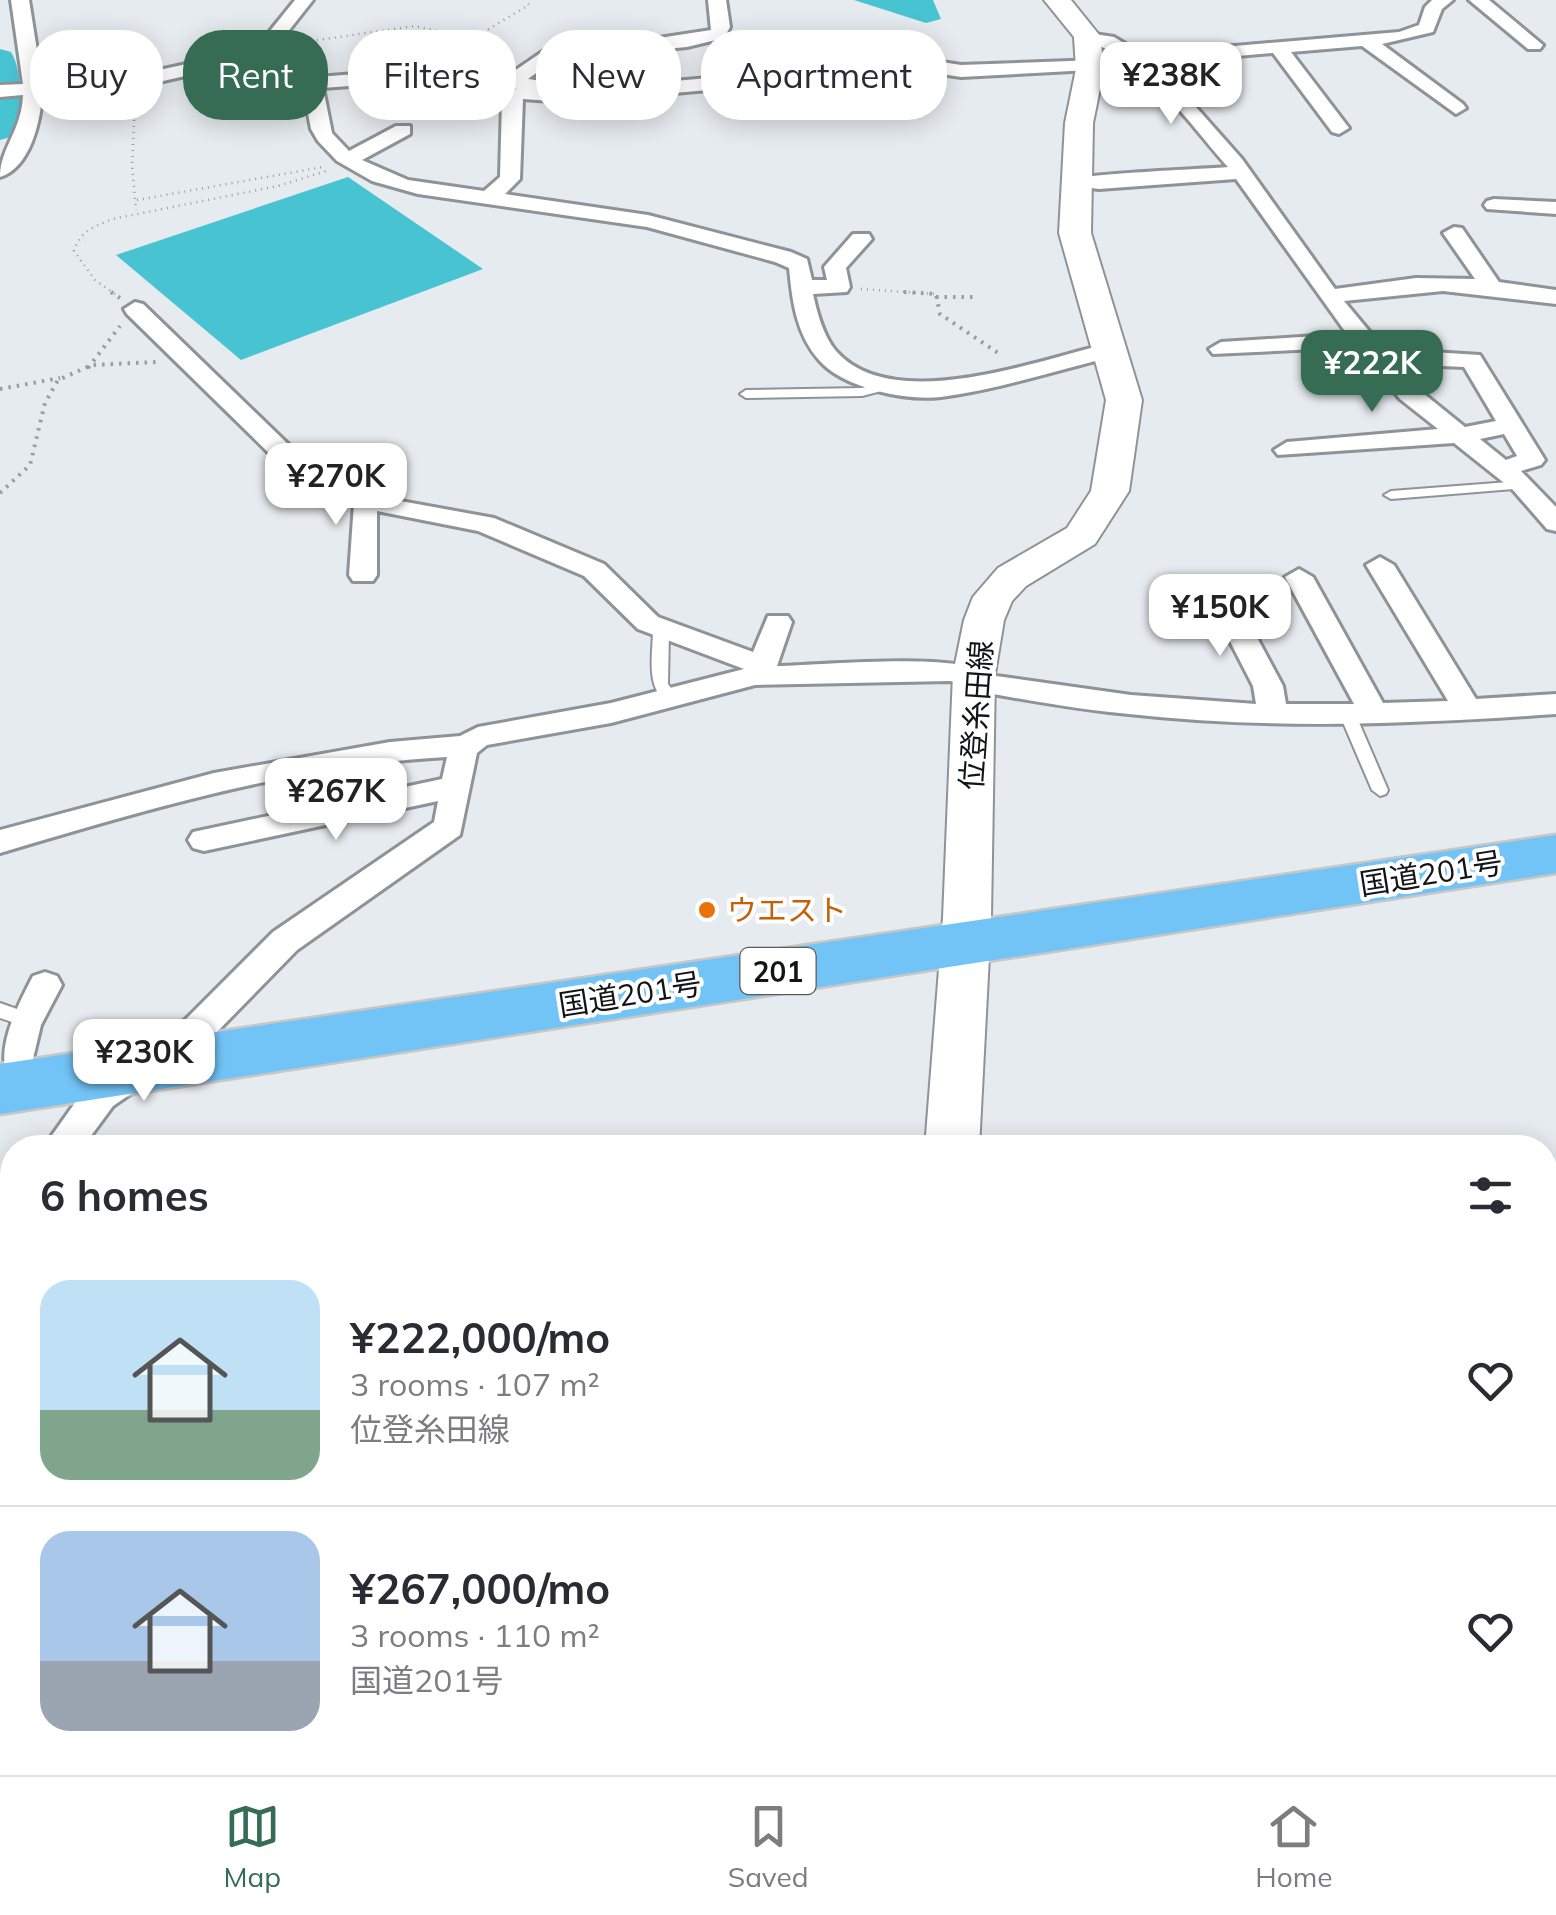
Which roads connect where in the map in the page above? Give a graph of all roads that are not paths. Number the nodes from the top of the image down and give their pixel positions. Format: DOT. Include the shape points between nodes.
graph roads {
  1 [pos="20,0"];
  2 [pos="304,0"];
  3 [pos="717,0"];
  4 [pos="1057,0"];
  5 [pos="1444,0"];
  6 [pos="1478,0"];
  7 [pos="285,30"];
  8 [pos="1364,39"];
  9 [pos="681,43"];
  10 [pos="1534,45"];
  11 [pos="1276,46"];
  12 [pos="1237,49"];
  13 [pos="1088,50"];
  14 [pos="701,57"];
  15 [pos="1142,58"];
  16 [pos="30,69"];
  17 [pos="947,69"];
  18 [pos="1248,75"];
  19 [pos="30,89"];
  20 [pos="0,92"];
  21 [pos="536,94"];
  22 [pos="1456,108"];
  23 [pos="31,120"];
  24 [pos="321,120"];
  25 [pos="1339,128"];
  26 [pos="403,130"];
  27 [pos="351,160"];
  28 [pos="0,171"];
  29 [pos="1241,172"];
  30 [pos="1078,180"];
  31 [pos="488,199"];
  32 [pos="1494,205"];
  33 [pos="1556,208"];
  34 [pos="1454,233"];
  35 [pos="861,239"];
  36 [pos="1491,286"];
  37 [pos="802,287"];
  38 [pos="1330,297"];
  39 [pos="1556,298"];
  40 [pos="134,308"];
  41 [pos="1373,348"];
  42 [pos="1221,349"];
  43 [pos="1111,350"];
  44 [pos="892,384"];
  45 [pos="746,394"];
  46 [pos="1511,425"];
  47 [pos="1460,435"];
  48 [pos="1288,450"];
  49 [pos="1512,477"];
  50 [pos="1391,495"];
  51 [pos="370,500"];
  52 [pos="1556,523"];
  53 [pos="1380,564"];
  54 [pos="364,575"];
  55 [pos="1299,577"];
  56 [pos="1217,589"];
  57 [pos="778,622"];
  58 [pos="661,628"];
  59 [pos="765,670"];
  60 [pos="974,674"];
  61 [pos="671,699"];
  62 [pos="1556,704"];
  63 [pos="1468,710"];
  64 [pos="1272,712"];
  65 [pos="1360,712"];
  66 [pos="467,746"];
  67 [pos="456,787"];
  68 [pos="1380,790"];
  69 [pos="1556,830"];
  70 [pos="204,840"];
  71 [pos="0,842"];
  72 [pos="1556,854"];
  73 [pos="966,930"];
  74 [pos="46,985"];
  75 [pos="197,1030"];
  76 [pos="9,1047"];
  77 [pos="139,1067"];
  78 [pos="71,1135"];
  79 [pos="953,1135"];
  1 -- 16 [label="street"];
  2 -- 7 [label="street"];
  3 -- 9 [label="street" via="718,34"];
  4 -- 13 [label="main road"];
  5 -- 8 [label="street" via="1427,28"];
  6 -- 10 [label="street"];
  8 -- 11 [label="street"];
  8 -- 22 [label="street"];
  9 -- 14 [label="street"];
  11 -- 12 [label="street"];
  11 -- 25 [label="street"];
  12 -- 15 [label="street"];
  12 -- 18 [label="street"];
  13 -- 15 [label="street" via="1108,41"];
  13 -- 17 [label="street"];
  13 -- 30 [label="main road, 位登糸田線"];
  15 -- 29 [label="street"];
  19 -- 20 [label="street"];
  21 -- 31 [label="street" via="512,101 510,179"];
  23 -- 28 [label="street" via="17,154"];
  24 -- 27 [label="street" via="324,136"];
  26 -- 27 [label="street"];
  27 -- 31 [label="street" via="386,182"];
  29 -- 30 [label="street"];
  29 -- 38 [label="street"];
  30 -- 43 [label="main road, 位登糸田線" via="1074,234"];
  31 -- 37 [label="street" via="648,221 783,257 798,264"];
  32 -- 33 [label="street"];
  34 -- 36 [label="street"];
  35 -- 37 [label="street" via="835,267 839,287"];
  36 -- 38 [label="street" via="1391,284"];
  36 -- 39 [label="street"];
  37 -- 44 [label="street" via="824,350 835,362"];
  38 -- 41 [label="street"];
  40 -- 51 [label="street" via="282,452"];
  41 -- 42 [label="street"];
  41 -- 46 [label="street" via="1472,360"];
  41 -- 47 [label="street" via="1409,394"];
  43 -- 44 [label="street" via="939,390"];
  43 -- 60 [label="main road, 位登糸田線" via="1124,400 1110,491 1080,536 1012,577 992,598"];
  44 -- 45 [label="lane" via="862,392"];
  46 -- 47 [label="street"];
  46 -- 49 [label="street" via="1532,460"];
  47 -- 48 [label="street"];
  47 -- 49 [label="street"];
  49 -- 50 [label="lane"];
  49 -- 52 [label="street"];
  51 -- 54 [label="street" via="364,507"];
  51 -- 58 [label="street" via="485,524 594,570"];
  53 -- 63 [label="street"];
  55 -- 65 [label="street"];
  56 -- 64 [label="street" via="1268,686"];
  57 -- 59 [label="street"];
  58 -- 59 [label="street"];
  58 -- 61 [label="lane" via="660,684"];
  59 -- 60 [label="street"];
  59 -- 61 [label="street"];
  60 -- 64 [label="street" via="988,684 1134,706"];
  60 -- 73 [label="main road, 位登糸田線"];
  61 -- 66 [label="street" via="478,737"];
  62 -- 63 [label="street"];
  63 -- 65 [label="street"];
  64 -- 65 [label="street"];
  65 -- 68 [label="lane"];
  66 -- 67 [label="street"];
  66 -- 71 [label="street" via="175,790"];
  67 -- 70 [label="street"];
  67 -- 75 [label="street" via="449,827 285,941"];
  69 -- 73 [label="highway, 国道201号 / 201"];
  72 -- 73 [label="highway, 国道201号 / 201"];
  73 -- 75 [label="highway, 国道201号 / 201"];
  73 -- 77 [label="highway, 国道201号 / 201" via="394,1032"];
  73 -- 79 [label="main road, 位登糸田線"];
  74 -- 76 [label="street"];
  75 -- 76 [label="highway, 国道201号 / 201"];
  75 -- 77 [label="street"];
  76 -- 77 [label="highway, 国道201号 / 201"];
  77 -- 78 [label="street" via="100,1096"];
}
